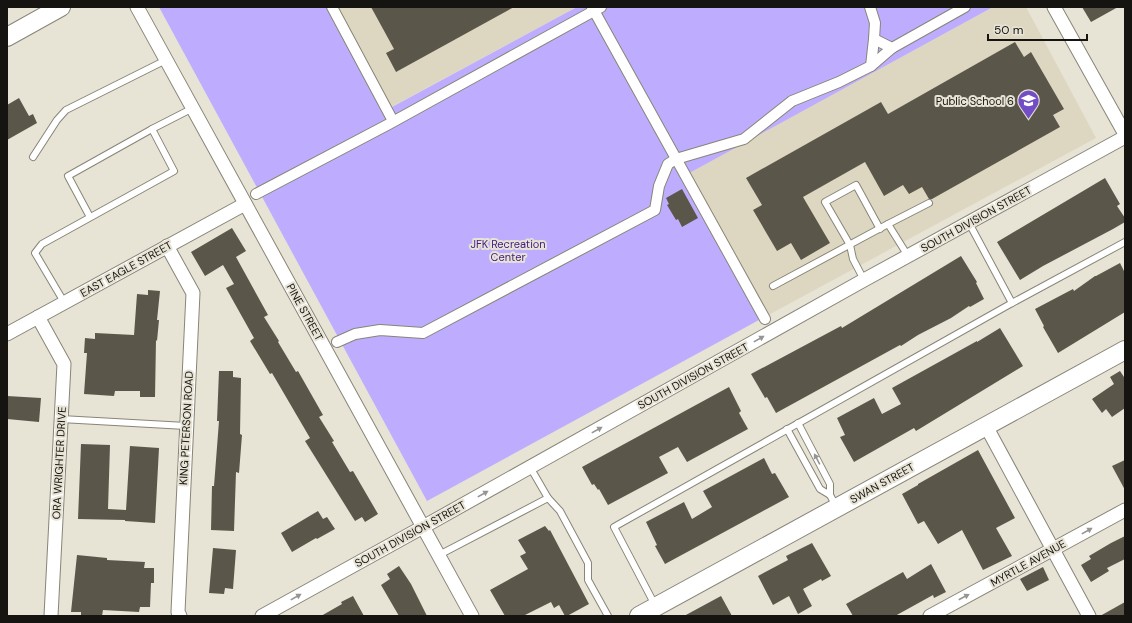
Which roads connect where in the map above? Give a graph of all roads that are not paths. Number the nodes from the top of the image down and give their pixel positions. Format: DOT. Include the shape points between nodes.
graph roads {
  1 [pos="61,7"];
  2 [pos="137,7"];
  3 [pos="332,7"];
  4 [pos="870,7"];
  5 [pos="965,7"];
  6 [pos="1054,7"];
  7 [pos="596,8"];
  8 [pos="7,37"];
  9 [pos="874,39"];
  10 [pos="892,48"];
  11 [pos="166,60"];
  12 [pos="871,66"];
  13 [pos="192,108"];
  14 [pos="393,121"];
  15 [pos="152,129"];
  16 [pos="1125,134"];
  17 [pos="1125,137"];
  18 [pos="34,157"];
  19 [pos="676,159"];
  20 [pos="256,194"];
  21 [pos="929,203"];
  22 [pos="245,204"];
  23 [pos="90,217"];
  24 [pos="969,223"];
  25 [pos="888,224"];
  26 [pos="880,229"];
  27 [pos="1125,242"];
  28 [pos="850,245"];
  29 [pos="167,246"];
  30 [pos="908,256"];
  31 [pos="864,280"];
  32 [pos="773,286"];
  33 [pos="64,302"];
  34 [pos="1012,303"];
  35 [pos="38,317"];
  36 [pos="765,319"];
  37 [pos="7,334"];
  38 [pos="337,342"];
  39 [pos="1125,350"];
  40 [pos="61,419"];
  41 [pos="798,423"];
  42 [pos="186,426"];
  43 [pos="986,426"];
  44 [pos="787,429"];
  45 [pos="530,468"];
  46 [pos="548,498"];
  47 [pos="834,501"];
  48 [pos="1125,510"];
  49 [pos="423,527"];
  50 [pos="1053,549"];
  51 [pos="439,555"];
  52 [pos="656,607"];
  53 [pos="51,616"];
  54 [pos="180,616"];
  55 [pos="262,616"];
  56 [pos="472,616"];
  57 [pos="608,616"];
  58 [pos="639,616"];
  59 [pos="930,616"];
  60 [pos="1089,616"];
  1 -- 8 [label="main road"];
  2 -- 11 [label="street, PINE STREET"];
  3 -- 14 [label="street"];
  4 -- 9 [label="street" via="875,23"];
  5 -- 10 [label="street"];
  6 -- 16 [label="street"];
  7 -- 14 [label="street"];
  7 -- 19 [label="street"];
  9 -- 10 [label="street"];
  9 -- 12 [label="street"];
  10 -- 12 [label="street"];
  11 -- 13 [label="street, PINE STREET"];
  11 -- 18 [label="lane" via="66,110"];
  12 -- 19 [label="street" via="792,101 744,139"];
  13 -- 15 [label="lane"];
  13 -- 22 [label="street, PINE STREET"];
  14 -- 20 [label="street"];
  15 -- 23 [label="lane" via="68,176"];
  15 -- 23 [label="lane" via="174,171"];
  17 -- 24 [label="street, SOUTH DIVISION STREET"];
  19 -- 36 [label="street"];
  19 -- 38 [label="street" via="668,164 659,186 655,210 423,333 380,330 355,334"];
  21 -- 25 [label="lane"];
  22 -- 29 [label="street, EAST EAGLE STREET"];
  22 -- 49 [label="street, PINE STREET"];
  23 -- 33 [label="lane" via="42,244 35,253"];
  24 -- 30 [label="street, SOUTH DIVISION STREET"];
  24 -- 34 [label="lane"];
  25 -- 26 [label="lane"];
  25 -- 30 [label="lane"];
  26 -- 28 [label="lane"];
  26 -- 28 [label="lane" via="856,185 825,202"];
  27 -- 34 [label="lane"];
  28 -- 31 [label="lane" via="853,260"];
  28 -- 32 [label="lane"];
  29 -- 33 [label="street, EAST EAGLE STREET"];
  29 -- 42 [label="street, KING PETERSON ROAD" via="192,293"];
  30 -- 31 [label="street, SOUTH DIVISION STREET"];
  45 -- 31 [label="street, SOUTH DIVISION STREET, one-way"];
  33 -- 35 [label="street, EAST EAGLE STREET"];
  34 -- 41 [label="lane"];
  35 -- 37 [label="street, EAST EAGLE STREET"];
  35 -- 40 [label="street, ORA WRIGHTER DRIVE" via="64,364"];
  39 -- 43 [label="main road, SWAN STREET"];
  40 -- 42 [label="lane"];
  40 -- 53 [label="street, ORA WRIGHTER DRIVE"];
  41 -- 44 [label="lane"];
  47 -- 41 [label="lane, one-way" via="830,484"];
  42 -- 54 [label="street, KING PETERSON ROAD" via="178,612"];
  43 -- 47 [label="main road, SWAN STREET"];
  43 -- 50 [label="street"];
  44 -- 47 [label="lane" via="820,488"];
  44 -- 52 [label="lane" via="614,527"];
  45 -- 46 [label="lane"];
  49 -- 45 [label="street, SOUTH DIVISION STREET, one-way"];
  46 -- 51 [label="lane"];
  46 -- 57 [label="lane" via="560,511 588,563 588,580"];
  47 -- 52 [label="main road, SWAN STREET"];
  50 -- 48 [label="street, MYRTLE AVENUE, one-way"];
  49 -- 51 [label="street, PINE STREET"];
  55 -- 49 [label="street, SOUTH DIVISION STREET, one-way"];
  59 -- 50 [label="street, MYRTLE AVENUE, one-way"];
  50 -- 60 [label="street"];
  51 -- 56 [label="street, PINE STREET"];
  52 -- 58 [label="main road, SWAN STREET"];
}
